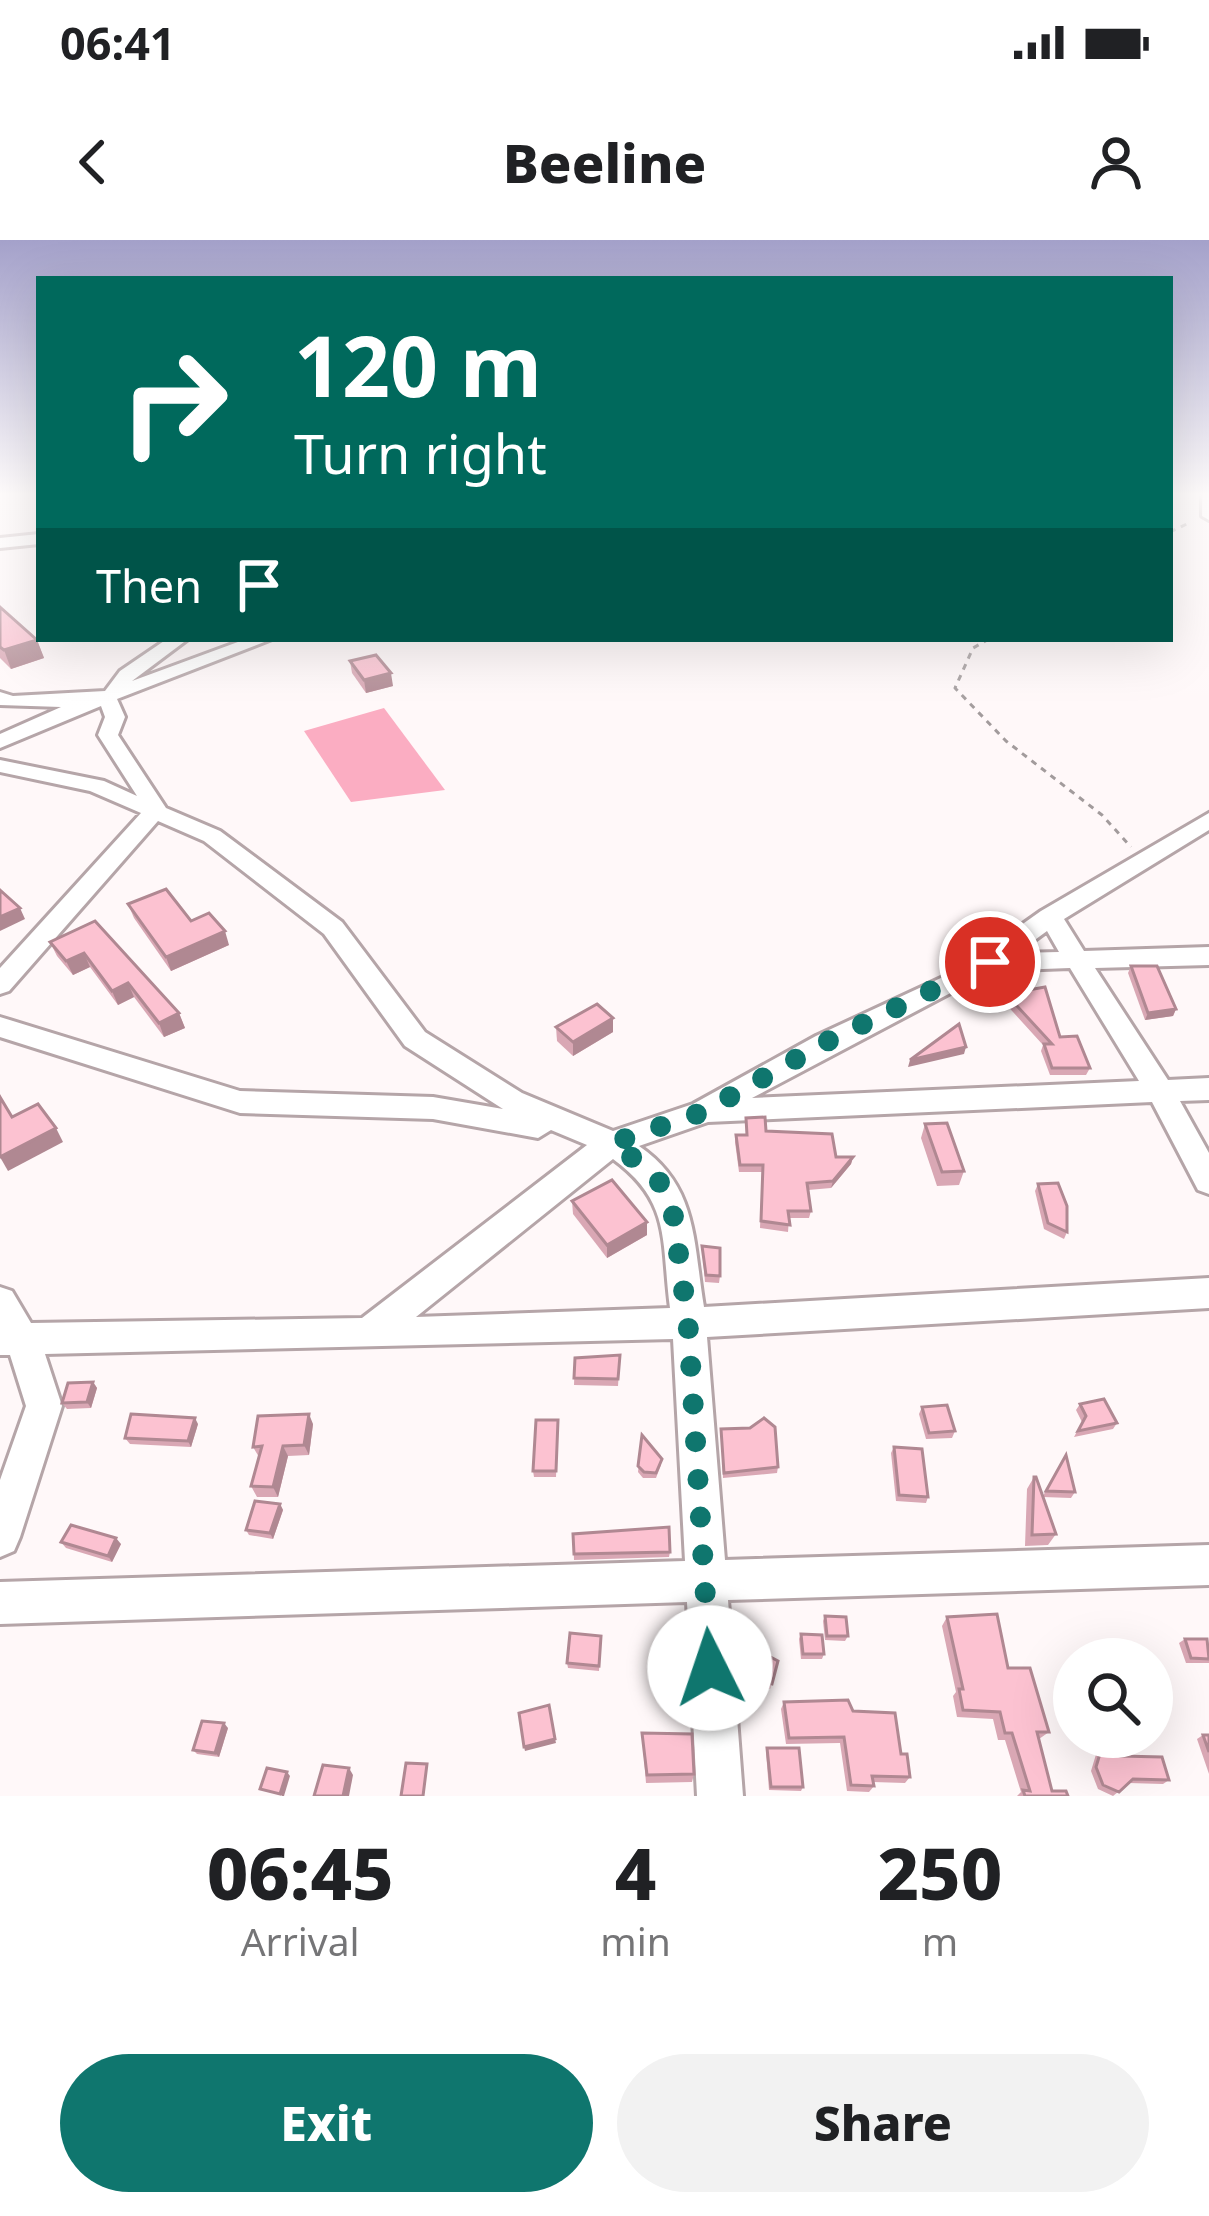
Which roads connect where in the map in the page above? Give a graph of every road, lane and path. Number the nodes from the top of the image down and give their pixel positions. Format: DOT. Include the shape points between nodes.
graph roads {
  1 [pos="175,642"];
  2 [pos="255,642"];
  3 [pos="984,642"];
  4 [pos="108,700"];
  5 [pos="4,701"];
  6 [pos="0,742"];
  7 [pos="0,766"];
  8 [pos="156,810"];
  9 [pos="1209,820"];
  10 [pos="1179,840"];
  11 [pos="1209,841"];
  12 [pos="1143,861"];
  13 [pos="1050,917"];
  14 [pos="1209,956"];
  15 [pos="1078,958"];
  16 [pos="990,962"];
  17 [pos="0,985"];
  18 [pos="0,1027"];
  19 [pos="32,1037"];
  20 [pos="0,1046"];
  21 [pos="1209,1088"];
  22 [pos="1159,1089"];
  23 [pos="703,1112"];
  24 [pos="612,1143"];
  25 [pos="1209,1181"];
  26 [pos="1209,1293"];
  27 [pos="0,1302"];
  28 [pos="688,1323"];
  29 [pos="368,1334"];
  30 [pos="11,1339"];
  31 [pos="0,1537"];
  32 [pos="1209,1565"];
  33 [pos="704,1583"];
  34 [pos="0,1603"];
  35 [pos="720,1796"];
  1 -- 4 [label="street"];
  2 -- 4 [label="street"];
  3 -- 12 [label="path" via="955,688 1006,740 1102,815"];
  4 -- 5 [label="street"];
  4 -- 6 [label="street"];
  4 -- 8 [label="street" via="116,757"];
  7 -- 8 [label="street" via="96,786"];
  8 -- 17 [label="street"];
  8 -- 24 [label="street" via="212,836 333,928 415,1039 512,1101"];
  9 -- 10 [label="street"];
  10 -- 11 [label="street"];
  10 -- 12 [label="street"];
  12 -- 13 [label="street"];
  13 -- 15 [label="street"];
  13 -- 16 [label="street"];
  14 -- 15 [label="street"];
  15 -- 16 [label="street"];
  15 -- 22 [label="street"];
  16 -- 23 [label="street"];
  18 -- 19 [label="street"];
  19 -- 20 [label="street"];
  19 -- 24 [label="street" via="240,1102 472,1112"];
  21 -- 22 [label="street"];
  22 -- 23 [label="street"];
  22 -- 25 [label="street"];
  23 -- 24 [label="street"];
  24 -- 28 [label="street" via="652,1172 671,1198"];
  24 -- 29 [label="street"];
  26 -- 28 [label="street"];
  27 -- 30 [label="street"];
  28 -- 29 [label="street"];
  28 -- 33 [label="street"];
  29 -- 30 [label="street"];
  30 -- 31 [label="street" via="44,1406"];
  32 -- 33 [label="street"];
  33 -- 34 [label="street"];
  33 -- 35 [label="street"];
}
